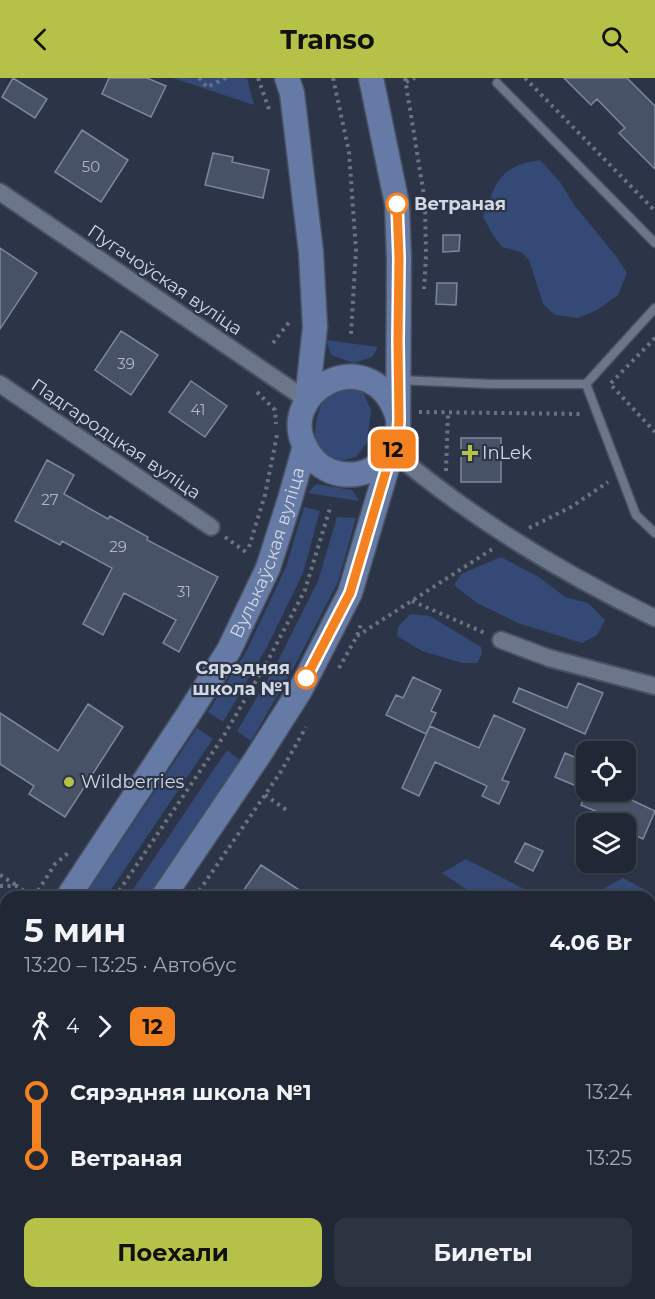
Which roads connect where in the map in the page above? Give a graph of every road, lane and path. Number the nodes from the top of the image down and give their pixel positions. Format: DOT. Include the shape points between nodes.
graph roads {
  1 [pos="199,78"];
  2 [pos="226,78"];
  3 [pos="258,78"];
  4 [pos="287,78"];
  5 [pos="333,78"];
  6 [pos="372,78"];
  7 [pos="415,78"];
  8 [pos="525,78"];
  9 [pos="406,82"];
  10 [pos="497,83"];
  11 [pos="273,123"];
  12 [pos="0,192"];
  13 [pos="655,211"];
  14 [pos="655,243"];
  15 [pos="655,308"];
  16 [pos="290,310"];
  17 [pos="351,334"];
  18 [pos="655,338"];
  19 [pos="273,343"];
  20 [pos="399,380"];
  21 [pos="0,384"];
  22 [pos="586,384"];
  23 [pos="257,392"];
  24 [pos="307,400"];
  25 [pos="448,413"];
  26 [pos="598,414"];
  27 [pos="408,416"];
  28 [pos="655,432"];
  29 [pos="305,446"];
  30 [pos="392,451"];
  31 [pos="438,466"];
  32 [pos="624,483"];
  33 [pos="331,505"];
  34 [pos="211,527"];
  35 [pos="655,533"];
  36 [pos="510,537"];
  37 [pos="247,553"];
  38 [pos="244,561"];
  39 [pos="412,600"];
  40 [pos="655,618"];
  41 [pos="357,636"];
  42 [pos="501,640"];
  43 [pos="655,686"];
  44 [pos="265,795"];
  45 [pos="288,811"];
  46 [pos="71,851"];
  47 [pos="0,874"];
  48 [pos="0,886"];
  49 [pos="17,886"];
  50 [pos="25,891"];
  51 [pos="38,891"];
  52 [pos="72,891"];
  53 [pos="119,891"];
  54 [pos="167,891"];
  1 -- 2 [label="path" via="207,87"];
  3 -- 11 [label="path"];
  4 -- 24 [label="street, Вулькаўская вуліца" via="311,252 315,327"];
  5 -- 17 [label="path" via="349,152 356,250"];
  6 -- 20 [label="street" via="397,204"];
  7 -- 9 [label="path"];
  8 -- 13 [label="path"];
  10 -- 14 [label="lane"];
  12 -- 24 [label="street, Пугачоўская вуліца"];
  15 -- 22 [label="lane"];
  16 -- 19 [label="path" via="290,321"];
  18 -- 28 [label="path" via="610,384"];
  20 -- 22 [label="lane"];
  20 -- 27 [label="street"];
  21 -- 34 [label="street, Падгародцкая вуліца"];
  22 -- 26 [label="lane"];
  23 -- 37 [label="path" via="275,410 277,437"];
  24 -- 27 [label="street" via="319,386 332,379 360,377 374,382"];
  24 -- 29 [label="street, Вулькаўская вуліца" via="300,431"];
  25 -- 26 [label="path"];
  25 -- 27 [label="path"];
  25 -- 31 [label="path" via="446,471"];
  26 -- 32 [label="lane"];
  27 -- 30 [label="street"];
  29 -- 30 [label="street, Вулькаўская вуліца" via="324,468 351,475 379,466"];
  29 -- 52 [label="street, Вулькаўская вуліца" via="268,568 229,650"];
  30 -- 36 [label="street"];
  30 -- 54 [label="street" via="350,593 299,692"];
  32 -- 35 [label="lane" via="636,515"];
  32 -- 36 [label="path" via="608,482 571,507"];
  33 -- 53 [label="path" via="305,590 267,663"];
  34 -- 37 [label="path"];
  36 -- 39 [label="path"];
  36 -- 40 [label="street"];
  37 -- 38 [label="path"];
  39 -- 41 [label="path"];
  39 -- 42 [label="path"];
  42 -- 43 [label="street" via="549,658"];
  44 -- 45 [label="path"];
  46 -- 51 [label="path" via="54,864"];
  47 -- 49 [label="path"];
  48 -- 49 [label="path"];
  49 -- 50 [label="path"];
}
